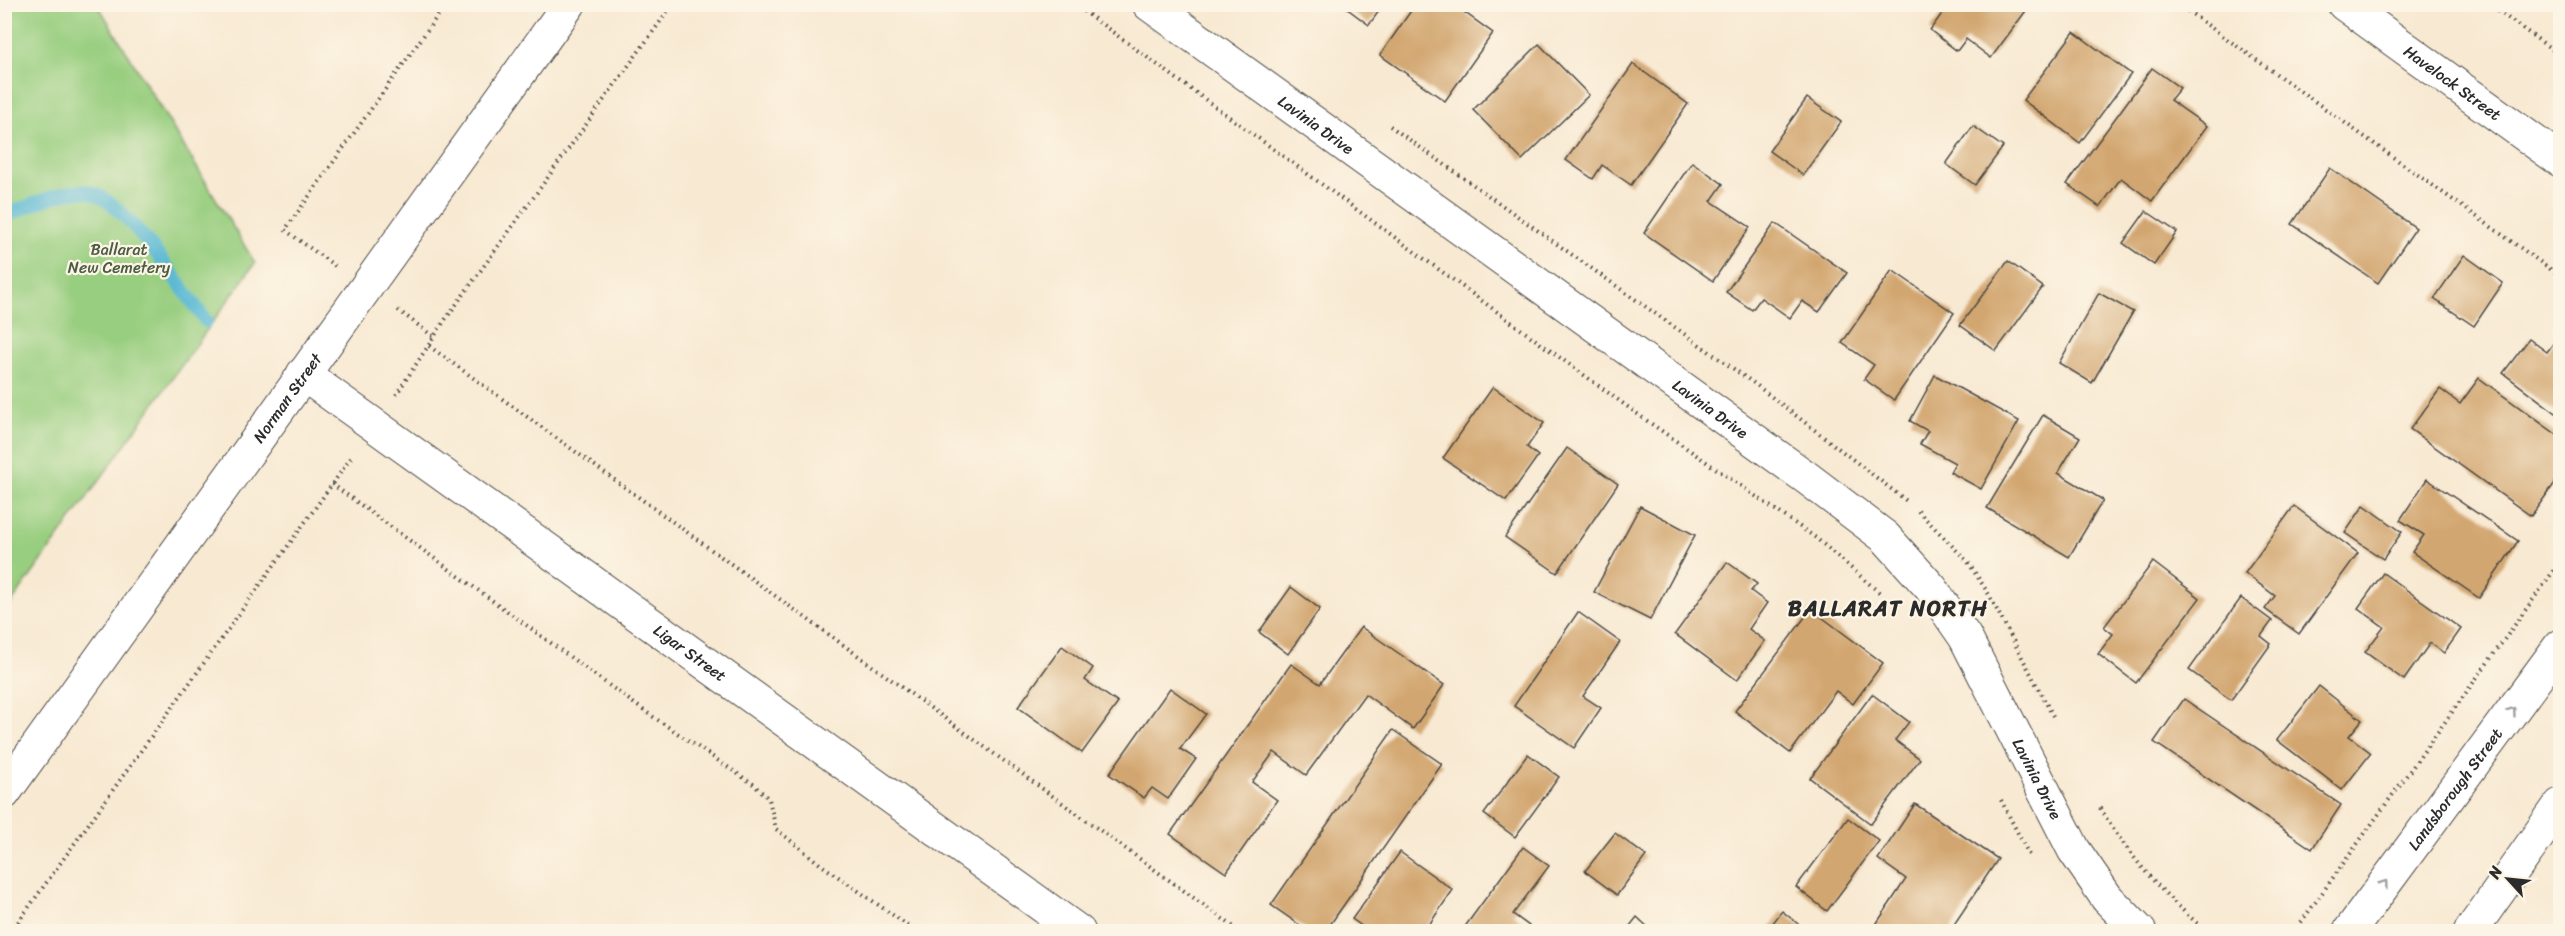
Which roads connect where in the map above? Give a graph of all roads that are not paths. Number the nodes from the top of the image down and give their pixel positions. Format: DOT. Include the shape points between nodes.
graph roads {
  1 [pos="570,4"];
  2 [pos="1149,4"];
  3 [pos="2344,4"];
  4 [pos="2560,160"];
  5 [pos="303,374"];
  6 [pos="2560,646"];
  7 [pos="4,793"];
  8 [pos="2560,805"];
  9 [pos="2350,931"];
  10 [pos="1079,932"];
  11 [pos="2140,932"];
  12 [pos="2470,932"];
  1 -- 5 [label="street, Norman Street"];
  2 -- 11 [label="street, Lavinia Drive" via="1885,537 1931,588 1965,637 2074,850 2107,898"];
  3 -- 4 [label="street, Havelock Street"];
  5 -- 7 [label="street, Norman Street"];
  5 -- 10 [label="street, Ligar Street"];
  9 -- 6 [label="street, Landsborough Street, one-way"];
  8 -- 12 [label="street"];
}
